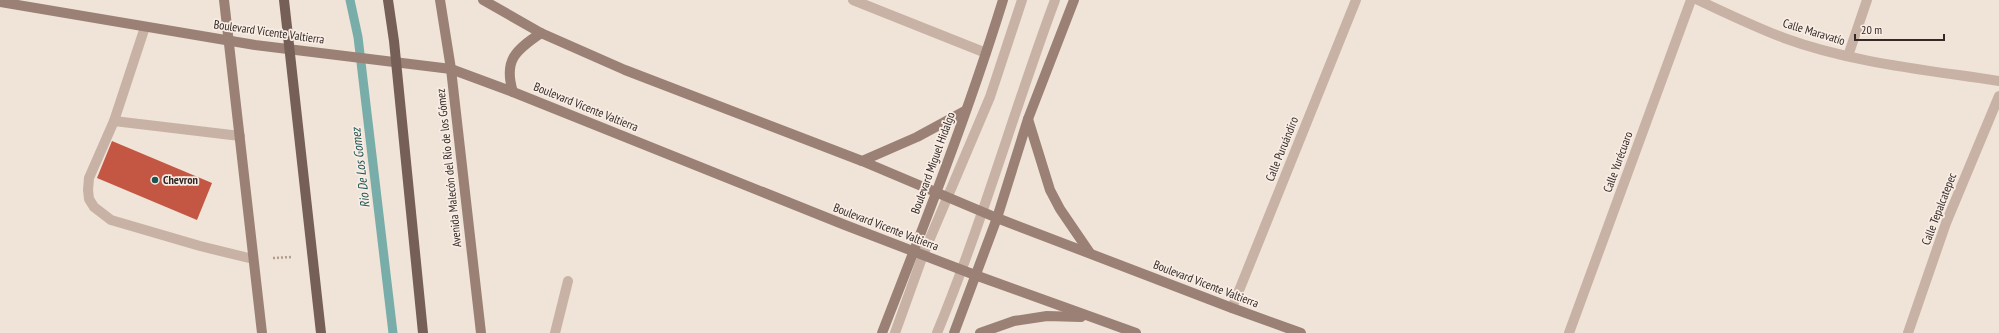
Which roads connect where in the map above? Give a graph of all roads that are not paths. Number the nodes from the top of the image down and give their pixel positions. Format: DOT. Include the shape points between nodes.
graph roads {
  1 [pos="224,0"];
  2 [pos="284,0"];
  3 [pos="388,0"];
  4 [pos="440,0"];
  5 [pos="483,0"];
  6 [pos="853,0"];
  7 [pos="1003,0"];
  8 [pos="1022,0"];
  9 [pos="1055,0"];
  10 [pos="1074,0"];
  11 [pos="1356,0"];
  12 [pos="1691,0"];
  13 [pos="1698,0"];
  14 [pos="1867,0"];
  15 [pos="0,2"];
  16 [pos="145,27"];
  17 [pos="541,33"];
  18 [pos="229,41"];
  19 [pos="986,54"];
  20 [pos="1848,56"];
  21 [pos="451,69"];
  22 [pos="1999,81"];
  23 [pos="513,92"];
  24 [pos="1999,96"];
  25 [pos="965,111"];
  26 [pos="1028,119"];
  27 [pos="114,121"];
  28 [pos="240,136"];
  29 [pos="862,161"];
  30 [pos="937,193"];
  31 [pos="947,197"];
  32 [pos="983,211"];
  33 [pos="998,218"];
  34 [pos="918,253"];
  35 [pos="1090,253"];
  36 [pos="253,259"];
  37 [pos="963,270"];
  38 [pos="975,275"];
  39 [pos="568,282"];
  40 [pos="1232,308"];
  41 [pos="1105,321"];
  42 [pos="262,333"];
  43 [pos="321,333"];
  44 [pos="423,333"];
  45 [pos="481,333"];
  46 [pos="555,333"];
  47 [pos="882,333"];
  48 [pos="895,333"];
  49 [pos="938,333"];
  50 [pos="954,333"];
  51 [pos="980,333"];
  52 [pos="1136,333"];
  53 [pos="1301,333"];
  54 [pos="1569,333"];
  55 [pos="1908,333"];
  1 -- 18 [label="main road"];
  2 -- 43 [label="main road"];
  3 -- 44 [label="main road"];
  4 -- 21 [label="main road, Avenida Malecón del Río de los Gómez"];
  5 -- 17 [label="main road, Boulevard Vicente Valtierra"];
  6 -- 19 [label="street"];
  7 -- 19 [label="main road, Boulevard Miguel Hidalgo"];
  8 -- 31 [label="street" via="990,97"];
  9 -- 32 [label="street"];
  10 -- 26 [label="main road"];
  11 -- 40 [label="street, Calle Puruándiro"];
  12 -- 54 [label="street, Calle Yurécuaro"];
  13 -- 20 [label="street, Calle Maravatío" via="1785,38"];
  14 -- 20 [label="street"];
  15 -- 16 [label="main road, Boulevard Vicente Valtierra"];
  16 -- 18 [label="main road, Boulevard Vicente Valtierra"];
  16 -- 27 [label="street"];
  17 -- 23 [label="main road" via="521,47 512,59 509,74"];
  17 -- 29 [label="main road, Boulevard Vicente Valtierra" via="625,70"];
  18 -- 21 [label="main road, Boulevard Vicente Valtierra"];
  18 -- 28 [label="main road"];
  19 -- 25 [label="main road, Boulevard Miguel Hidalgo"];
  20 -- 22 [label="street, Calle Maravatío"];
  21 -- 23 [label="main road, Boulevard Vicente Valtierra"];
  21 -- 45 [label="main road, Avenida Malecón del Río de los Gómez"];
  23 -- 34 [label="main road, Boulevard Vicente Valtierra"];
  24 -- 55 [label="street, Calle Tepalcatepec" via="1946,224"];
  25 -- 29 [label="main road" via="917,137"];
  25 -- 30 [label="main road, Boulevard Miguel Hidalgo"];
  26 -- 33 [label="main road"];
  26 -- 35 [label="main road" via="1050,190"];
  27 -- 28 [label="street"];
  27 -- 36 [label="street" via="89,178 89,199 94,207 112,220"];
  28 -- 36 [label="main road"];
  29 -- 30 [label="main road, Boulevard Vicente Valtierra"];
  30 -- 31 [label="main road, Boulevard Vicente Valtierra"];
  30 -- 34 [label="main road, Boulevard Miguel Hidalgo"];
  31 -- 32 [label="main road, Boulevard Vicente Valtierra"];
  31 -- 34 [label="street"];
  32 -- 33 [label="main road, Boulevard Vicente Valtierra"];
  32 -- 37 [label="street"];
  33 -- 35 [label="main road, Boulevard Vicente Valtierra"];
  33 -- 38 [label="main road"];
  34 -- 37 [label="main road, Boulevard Vicente Valtierra"];
  34 -- 47 [label="main road, Boulevard Miguel Hidalgo"];
  34 -- 48 [label="street"];
  35 -- 40 [label="main road, Boulevard Vicente Valtierra"];
  36 -- 42 [label="main road"];
  37 -- 38 [label="main road, Boulevard Vicente Valtierra"];
  37 -- 49 [label="street"];
  38 -- 41 [label="main road, Boulevard Vicente Valtierra"];
  38 -- 50 [label="main road"];
  39 -- 46 [label="street"];
  40 -- 53 [label="main road, Boulevard Vicente Valtierra"];
  41 -- 51 [label="main road" via="1074,315 1047,316 1014,321"];
  41 -- 52 [label="main road, Boulevard Vicente Valtierra"];
}
